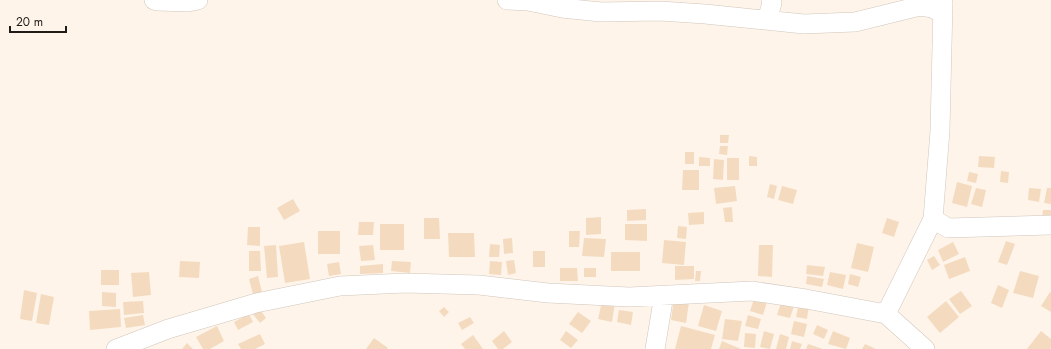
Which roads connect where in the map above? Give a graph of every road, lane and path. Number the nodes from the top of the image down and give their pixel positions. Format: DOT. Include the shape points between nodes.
graph roads {
  1 [pos="154,0"];
  2 [pos="198,0"];
  3 [pos="507,0"];
  4 [pos="772,0"];
  5 [pos="943,7"];
  6 [pos="766,20"];
  7 [pos="933,219"];
  8 [pos="1051,225"];
  9 [pos="664,295"];
  10 [pos="886,314"];
  11 [pos="116,349"];
  12 [pos="655,349"];
  13 [pos="925,349"];
  1 -- 2 [label="street"];
  3 -- 6 [label="street" via="601,12 660,11"];
  4 -- 6 [label="street"];
  5 -- 6 [label="street" via="920,6 855,22 804,24"];
  5 -- 7 [label="street" via="940,130"];
  7 -- 8 [label="street" via="948,228"];
  7 -- 10 [label="street"];
  9 -- 10 [label="street" via="752,291"];
  9 -- 11 [label="street" via="629,297 548,293 479,285 405,283 340,286 256,303 168,329"];
  9 -- 12 [label="street"];
  10 -- 13 [label="street"];
}
